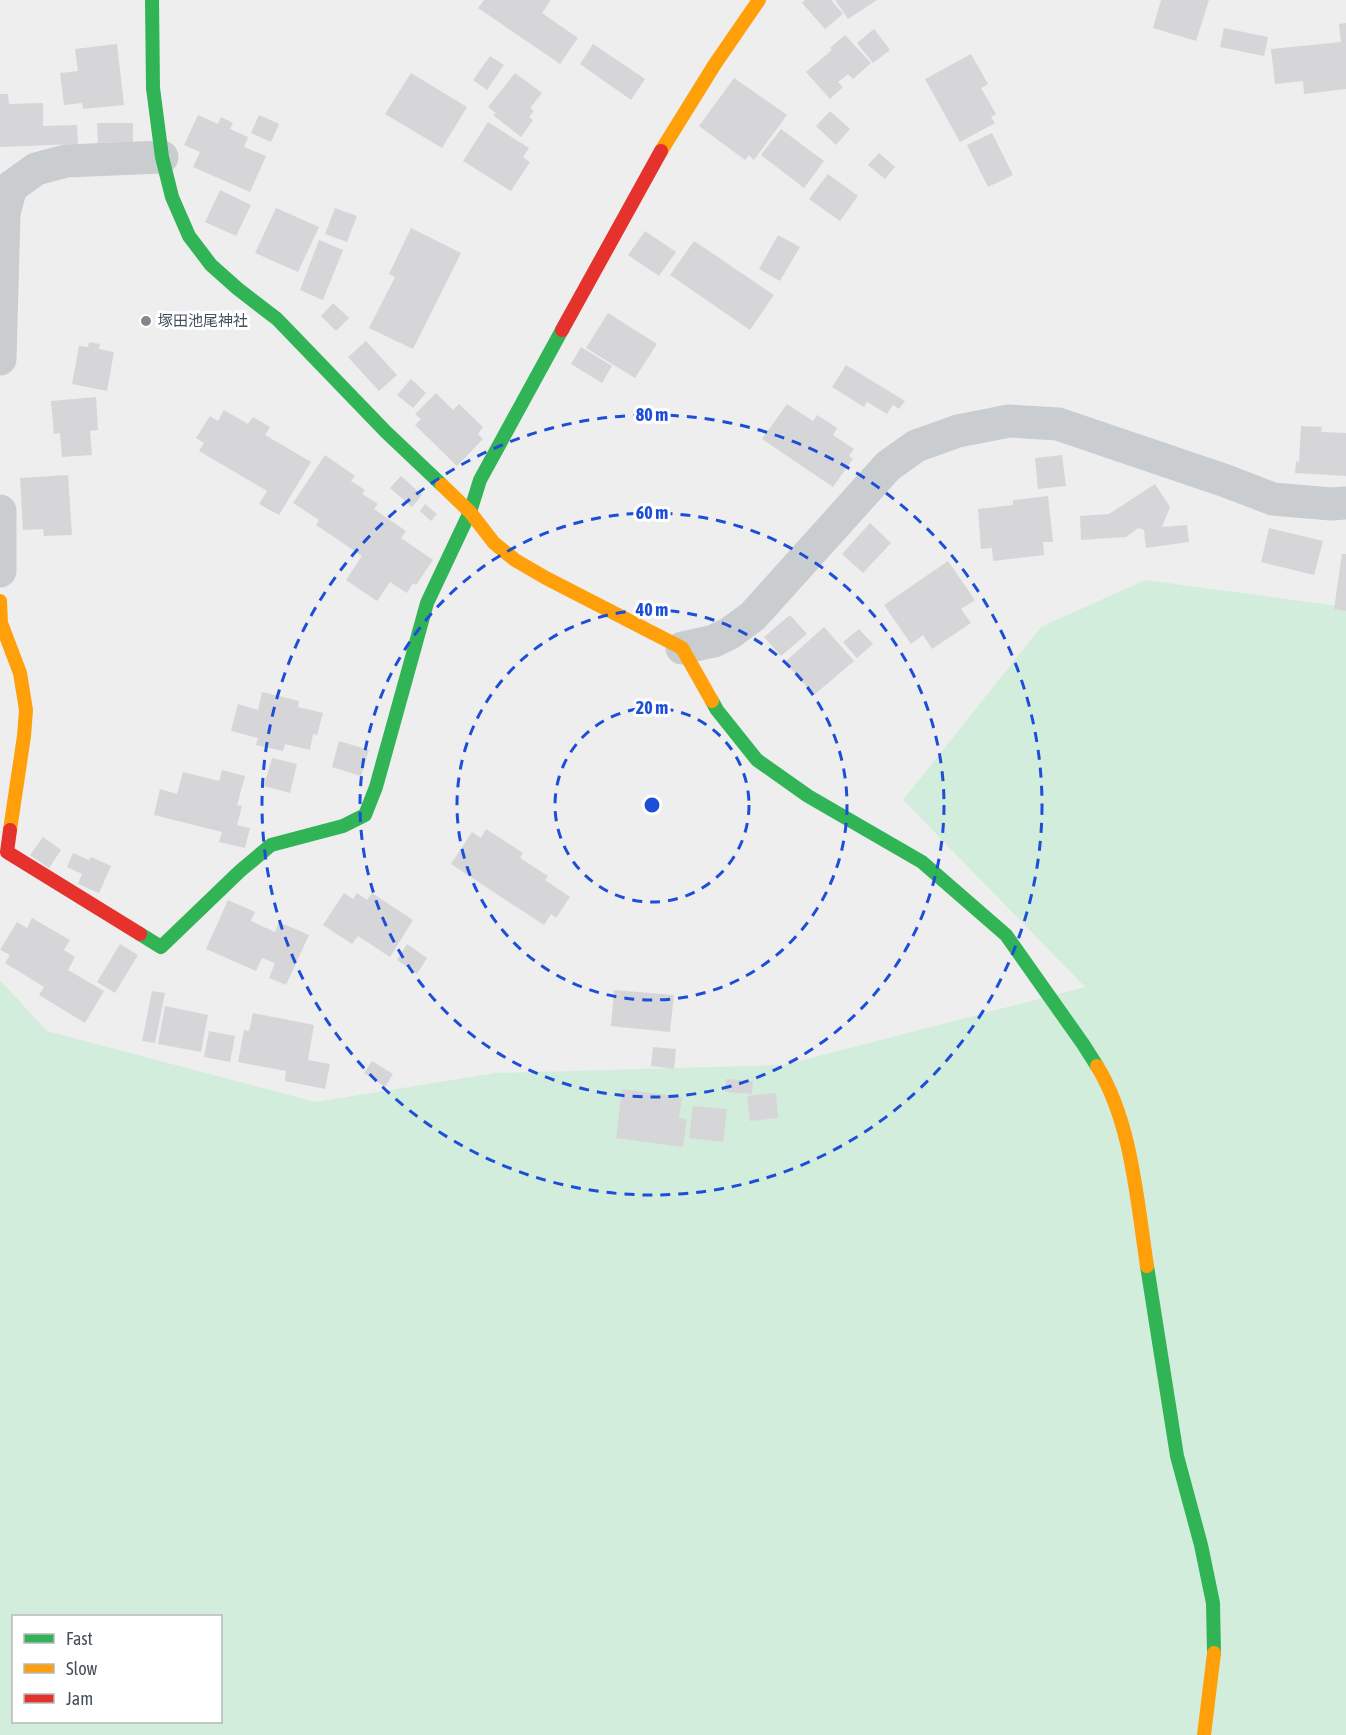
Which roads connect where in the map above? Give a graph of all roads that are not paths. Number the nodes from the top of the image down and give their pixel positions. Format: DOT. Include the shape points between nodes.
graph roads {
  1 [pos="152,0"];
  2 [pos="759,0"];
  3 [pos="162,157"];
  4 [pos="0,359"];
  5 [pos="1346,504"];
  6 [pos="0,511"];
  7 [pos="470,512"];
  8 [pos="0,571"];
  9 [pos="0,600"];
  10 [pos="682,648"];
  11 [pos="1204,1735"];
  1 -- 3 [label="street" via="153,88"];
  2 -- 7 [label="street" via="663,147 480,480"];
  3 -- 4 [label="street" via="66,161 36,169 11,187 4,213"];
  3 -- 7 [label="street" via="172,197 189,236 211,265 277,319"];
  5 -- 10 [label="street" via="1274,499 1058,424 1009,421 958,431 916,446 888,466 753,616 714,641"];
  6 -- 8 [label="street"];
  7 -- 9 [label="street" via="427,603 376,788 364,814 343,826 272,845 161,947 7,852 26,710 20,673 1,622"];
  7 -- 10 [label="street" via="494,543 515,560"];
  10 -- 11 [label="street" via="717,710 757,760 808,796 922,862 1006,935 1106,1081 1123,1125 1177,1456 1213,1603 1214,1652"];
}
